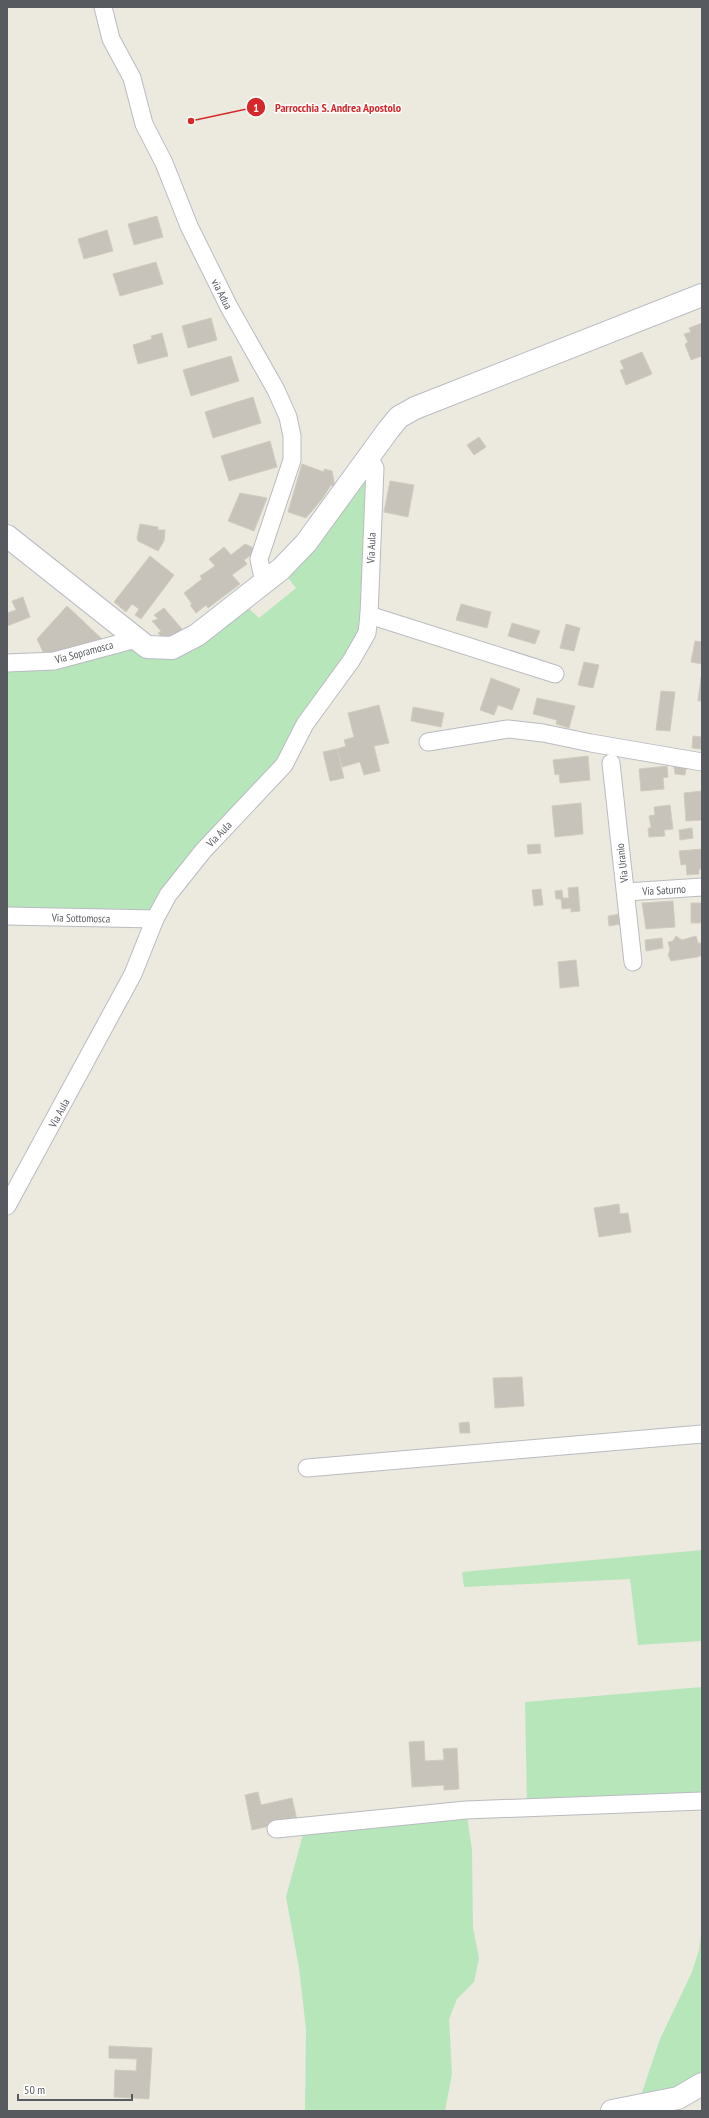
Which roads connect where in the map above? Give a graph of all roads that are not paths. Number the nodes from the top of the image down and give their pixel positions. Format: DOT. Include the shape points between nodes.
graph roads {
  1 [pos="103,7"];
  2 [pos="702,295"];
  3 [pos="368,456"];
  4 [pos="7,536"];
  5 [pos="264,583"];
  6 [pos="369,615"];
  7 [pos="136,638"];
  8 [pos="7,663"];
  9 [pos="555,674"];
  10 [pos="428,742"];
  11 [pos="702,762"];
  12 [pos="611,763"];
  13 [pos="702,887"];
  14 [pos="626,892"];
  15 [pos="7,916"];
  16 [pos="155,919"];
  17 [pos="633,962"];
  18 [pos="7,1206"];
  19 [pos="702,1434"];
  20 [pos="307,1468"];
  21 [pos="702,1800"];
  22 [pos="276,1829"];
  23 [pos="702,2084"];
  24 [pos="654,2107"];
  25 [pos="612,2111"];
  1 -- 5 [label="street, via Adua" via="111,39 132,78 144,124 164,163 189,226 229,308 276,390 288,417 292,436 292,460 259,559"];
  2 -- 3 [label="main road" via="415,408 399,417"];
  3 -- 5 [label="main road" via="306,543"];
  3 -- 6 [label="street, Via Aula" via="375,468"];
  4 -- 7 [label="main road"];
  5 -- 7 [label="main road" via="197,635 172,648 147,647"];
  6 -- 9 [label="street"];
  6 -- 16 [label="street, Via Aula" via="367,634 351,661 305,724 284,765 203,851 168,894"];
  7 -- 8 [label="street, Via Sopramosca" via="54,661"];
  10 -- 11 [label="street" via="508,729"];
  12 -- 14 [label="street, Via Uranio"];
  13 -- 14 [label="street, Via Saturno"];
  14 -- 17 [label="street, Via Uranio"];
  15 -- 16 [label="street, Via Sottomosca"];
  16 -- 18 [label="street, Via Aula" via="133,974"];
  19 -- 20 [label="street"];
  21 -- 22 [label="street" via="466,1810"];
  23 -- 24 [label="main road" via="678,2098"];
  24 -- 25 [label="main road"];
}
